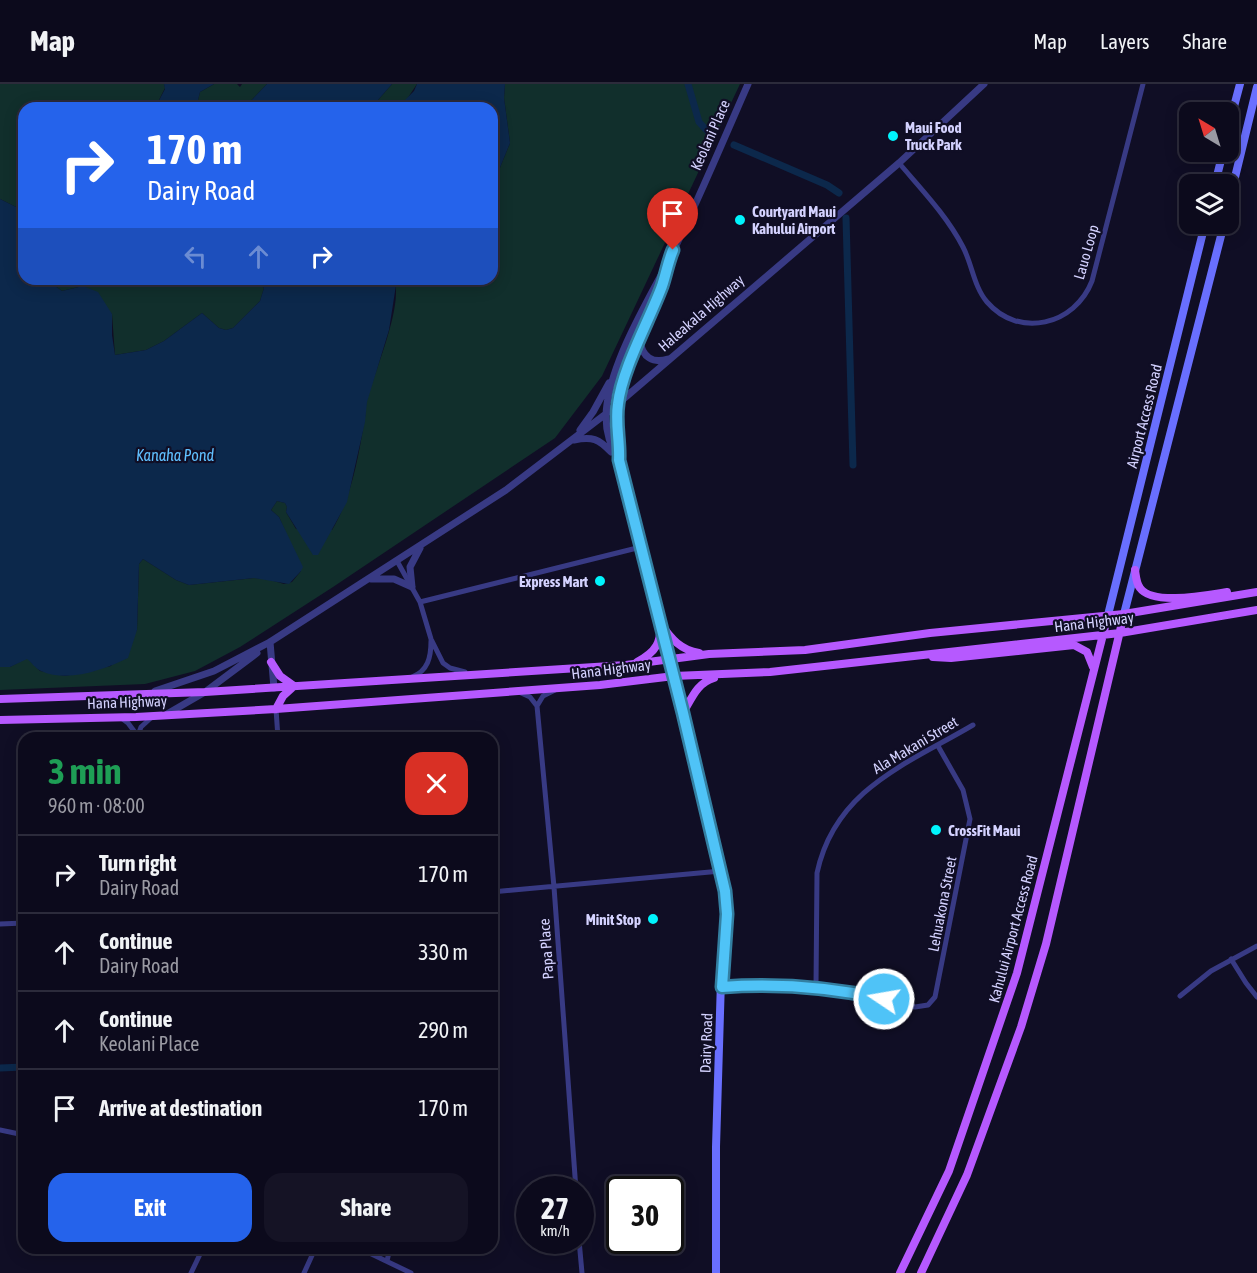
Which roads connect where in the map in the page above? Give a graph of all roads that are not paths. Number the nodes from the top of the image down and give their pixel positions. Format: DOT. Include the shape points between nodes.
graph roads {
  1 [pos="748,84"];
  2 [pos="984,84"];
  3 [pos="1143,84"];
  4 [pos="1240,84"];
  5 [pos="1257,87"];
  6 [pos="1235,102"];
  7 [pos="1257,107"];
  8 [pos="1244,141"];
  9 [pos="899,163"];
  10 [pos="1236,174"];
  11 [pos="1203,234"];
  12 [pos="1221,234"];
  13 [pos="667,263"];
  14 [pos="639,318"];
  15 [pos="641,338"];
  16 [pos="670,357"];
  17 [pos="613,376"];
  18 [pos="623,393"];
  19 [pos="618,402"];
  20 [pos="607,413"];
  21 [pos="572,441"];
  22 [pos="619,460"];
  23 [pos="422,544"];
  24 [pos="641,547"];
  25 [pos="397,561"];
  26 [pos="1135,570"];
  27 [pos="368,580"];
  28 [pos="412,587"];
  29 [pos="1257,587"];
  30 [pos="1257,592"];
  31 [pos="420,602"];
  32 [pos="1257,610"];
  33 [pos="1124,614"];
  34 [pos="1108,615"];
  35 [pos="660,622"];
  36 [pos="1119,633"];
  37 [pos="1103,635"];
  38 [pos="431,639"];
  39 [pos="270,642"];
  40 [pos="709,654"];
  41 [pos="900,656"];
  42 [pos="669,659"];
  43 [pos="271,662"];
  44 [pos="626,665"];
  45 [pos="473,674"];
  46 [pos="727,675"];
  47 [pos="674,676"];
  48 [pos="1091,677"];
  49 [pos="407,678"];
  50 [pos="294,686"];
  51 [pos="274,688"];
  52 [pos="556,689"];
  53 [pos="205,692"];
  54 [pos="515,692"];
  55 [pos="144,695"];
  56 [pos="16,698"];
  57 [pos="0,699"];
  58 [pos="0,705"];
  59 [pos="537,706"];
  60 [pos="276,709"];
  61 [pos="683,713"];
  62 [pos="166,714"];
  63 [pos="155,715"];
  64 [pos="119,717"];
  65 [pos="0,720"];
  66 [pos="973,725"];
  67 [pos="134,732"];
  68 [pos="139,732"];
  69 [pos="278,732"];
  70 [pos="938,746"];
  71 [pos="721,872"];
  72 [pos="554,886"];
  73 [pos="498,891"];
  74 [pos="18,923"];
  75 [pos="0,924"];
  76 [pos="1257,946"];
  77 [pos="1231,959"];
  78 [pos="722,987"];
  79 [pos="816,987"];
  80 [pos="1180,996"];
  81 [pos="1257,997"];
  82 [pos="0,1130"];
  83 [pos="18,1134"];
  84 [pos="575,1176"];
  85 [pos="200,1254"];
  86 [pos="313,1254"];
  87 [pos="371,1254"];
  88 [pos="389,1254"];
  89 [pos="580,1254"];
  90 [pos="387,1262"];
  91 [pos="191,1273"];
  92 [pos="304,1273"];
  93 [pos="411,1273"];
  94 [pos="582,1273"];
  95 [pos="716,1273"];
  96 [pos="900,1273"];
  97 [pos="921,1273"];
  1 -- 13 [label="street, Keolani Place"];
  2 -- 9 [label="street, Haleakala Highway"];
  3 -- 9 [label="street, Lauo Loop" via="1089,288 1071,310 1051,320 1015,320 988,302 951,226"];
  4 -- 6 [label="main road"];
  5 -- 8 [label="main road"];
  7 -- 8 [label="main road"];
  8 -- 10 [label="main road"];
  9 -- 16 [label="street, Haleakala Highway"];
  11 -- 34 [label="main road, Airport Access Road"];
  12 -- 26 [label="main road, Airport Access Road"];
  13 -- 14 [label="street, Keolani Place"];
  13 -- 15 [label="street, Keolani Place"];
  14 -- 17 [label="street, Keolani Place"];
  14 -- 18 [label="street" via="617,383"];
  15 -- 16 [label="street" via="642,350 648,357 659,361"];
  15 -- 18 [label="street, Keolani Place"];
  16 -- 18 [label="street, Haleakala Highway"];
  17 -- 20 [label="street, Keolani Place"];
  17 -- 21 [label="street"];
  18 -- 19 [label="street, Haleakala Highway"];
  19 -- 20 [label="street, Haleakala Highway"];
  19 -- 22 [label="street"];
  20 -- 21 [label="street, Haleakala Highway"];
  20 -- 22 [label="street" via="611,447"];
  21 -- 22 [label="street" via="597,440"];
  21 -- 23 [label="street, Haleakala Highway" via="506,490"];
  22 -- 24 [label="street"];
  23 -- 25 [label="street, Haleakala Highway"];
  23 -- 28 [label="street" via="410,567"];
  24 -- 31 [label="street"];
  24 -- 35 [label="street"];
  25 -- 27 [label="street, Haleakala Highway"];
  25 -- 28 [label="street"];
  26 -- 29 [label="main road" via="1138,587 1156,598"];
  26 -- 33 [label="main road, Airport Access Road"];
  27 -- 28 [label="street" via="394,579"];
  27 -- 39 [label="street, Haleakala Highway"];
  28 -- 31 [label="street"];
  30 -- 33 [label="main road, Hana Highway"];
  31 -- 38 [label="street"];
  32 -- 36 [label="main road, Hana Highway"];
  33 -- 34 [label="main road, Hana Highway"];
  33 -- 36 [label="main road"];
  34 -- 37 [label="main road, Kahului Airport Access Road"];
  34 -- 40 [label="main road, Hana Highway" via="805,650"];
  35 -- 40 [label="main road" via="679,645"];
  35 -- 42 [label="street"];
  35 -- 44 [label="main road" via="661,636 654,649"];
  36 -- 37 [label="main road, Hana Highway"];
  36 -- 97 [label="main road" via="1046,944 1024,1017 967,1175"];
  37 -- 41 [label="main road, Hana Highway"];
  37 -- 48 [label="main road, Kahului Airport Access Road"];
  38 -- 45 [label="street" via="447,666"];
  38 -- 49 [label="street" via="427,666"];
  39 -- 43 [label="street"];
  39 -- 53 [label="street, Haleakala Highway"];
  39 -- 55 [label="street, Haleakala Highway" via="214,671"];
  40 -- 42 [label="main road, Hana Highway"];
  41 -- 46 [label="main road, Hana Highway"];
  41 -- 48 [label="main road" via="951,658 1074,645 1091,658"];
  42 -- 44 [label="main road, Hana Highway"];
  42 -- 47 [label="main road, Dairy Road"];
  43 -- 50 [label="main road" via="280,676"];
  43 -- 51 [label="street"];
  44 -- 45 [label="main road, Hana Highway"];
  45 -- 49 [label="main road, Hana Highway"];
  46 -- 47 [label="main road, Hana Highway"];
  46 -- 61 [label="main road" via="702,683"];
  47 -- 52 [label="main road, Hana Highway"];
  47 -- 61 [label="main road, Dairy Road"];
  48 -- 96 [label="main road, Kahului Airport Access Road" via="1017,973 949,1171"];
  49 -- 50 [label="main road, Hana Highway"];
  50 -- 51 [label="main road, Hana Highway"];
  50 -- 60 [label="main road"];
  51 -- 53 [label="main road, Hana Highway"];
  51 -- 60 [label="main road"];
  52 -- 54 [label="main road, Hana Highway"];
  52 -- 59 [label="street" via="543,696"];
  53 -- 55 [label="main road, Hana Highway"];
  53 -- 62 [label="street, Haleakala Highway"];
  54 -- 59 [label="street" via="528,696"];
  54 -- 60 [label="main road, Hana Highway"];
  55 -- 56 [label="main road, Hana Highway"];
  56 -- 57 [label="main road, Hana Highway"];
  56 -- 58 [label="main road"];
  59 -- 72 [label="street, Papa Place"];
  60 -- 62 [label="main road, Hana Highway"];
  60 -- 69 [label="street"];
  61 -- 71 [label="main road, Dairy Road"];
  62 -- 63 [label="main road, Hana Highway"];
  63 -- 64 [label="main road, Hana Highway"];
  63 -- 68 [label="street"];
  64 -- 65 [label="main road, Hana Highway"];
  64 -- 67 [label="street"];
  66 -- 70 [label="street, Ala Makani Street"];
  70 -- 79 [label="street, Ala Makani Street" via="873,783 855,799 833,830 818,873"];
  70 -- 79 [label="street, Lehuakona Street" via="963,790 970,819 936,997 928,1005 915,1006"];
  71 -- 72 [label="street"];
  71 -- 78 [label="main road, Dairy Road" via="727,905"];
  72 -- 73 [label="street"];
  72 -- 84 [label="street, Papa Place"];
  74 -- 75 [label="street"];
  76 -- 77 [label="street"];
  77 -- 80 [label="street"];
  77 -- 81 [label="street"];
  78 -- 79 [label="street"];
  78 -- 95 [label="main road, Dairy Road"];
  82 -- 83 [label="street"];
  85 -- 91 [label="street"];
  86 -- 92 [label="street"];
  87 -- 90 [label="street"];
  88 -- 90 [label="street"];
  89 -- 94 [label="street"];
  90 -- 93 [label="street"];
}
